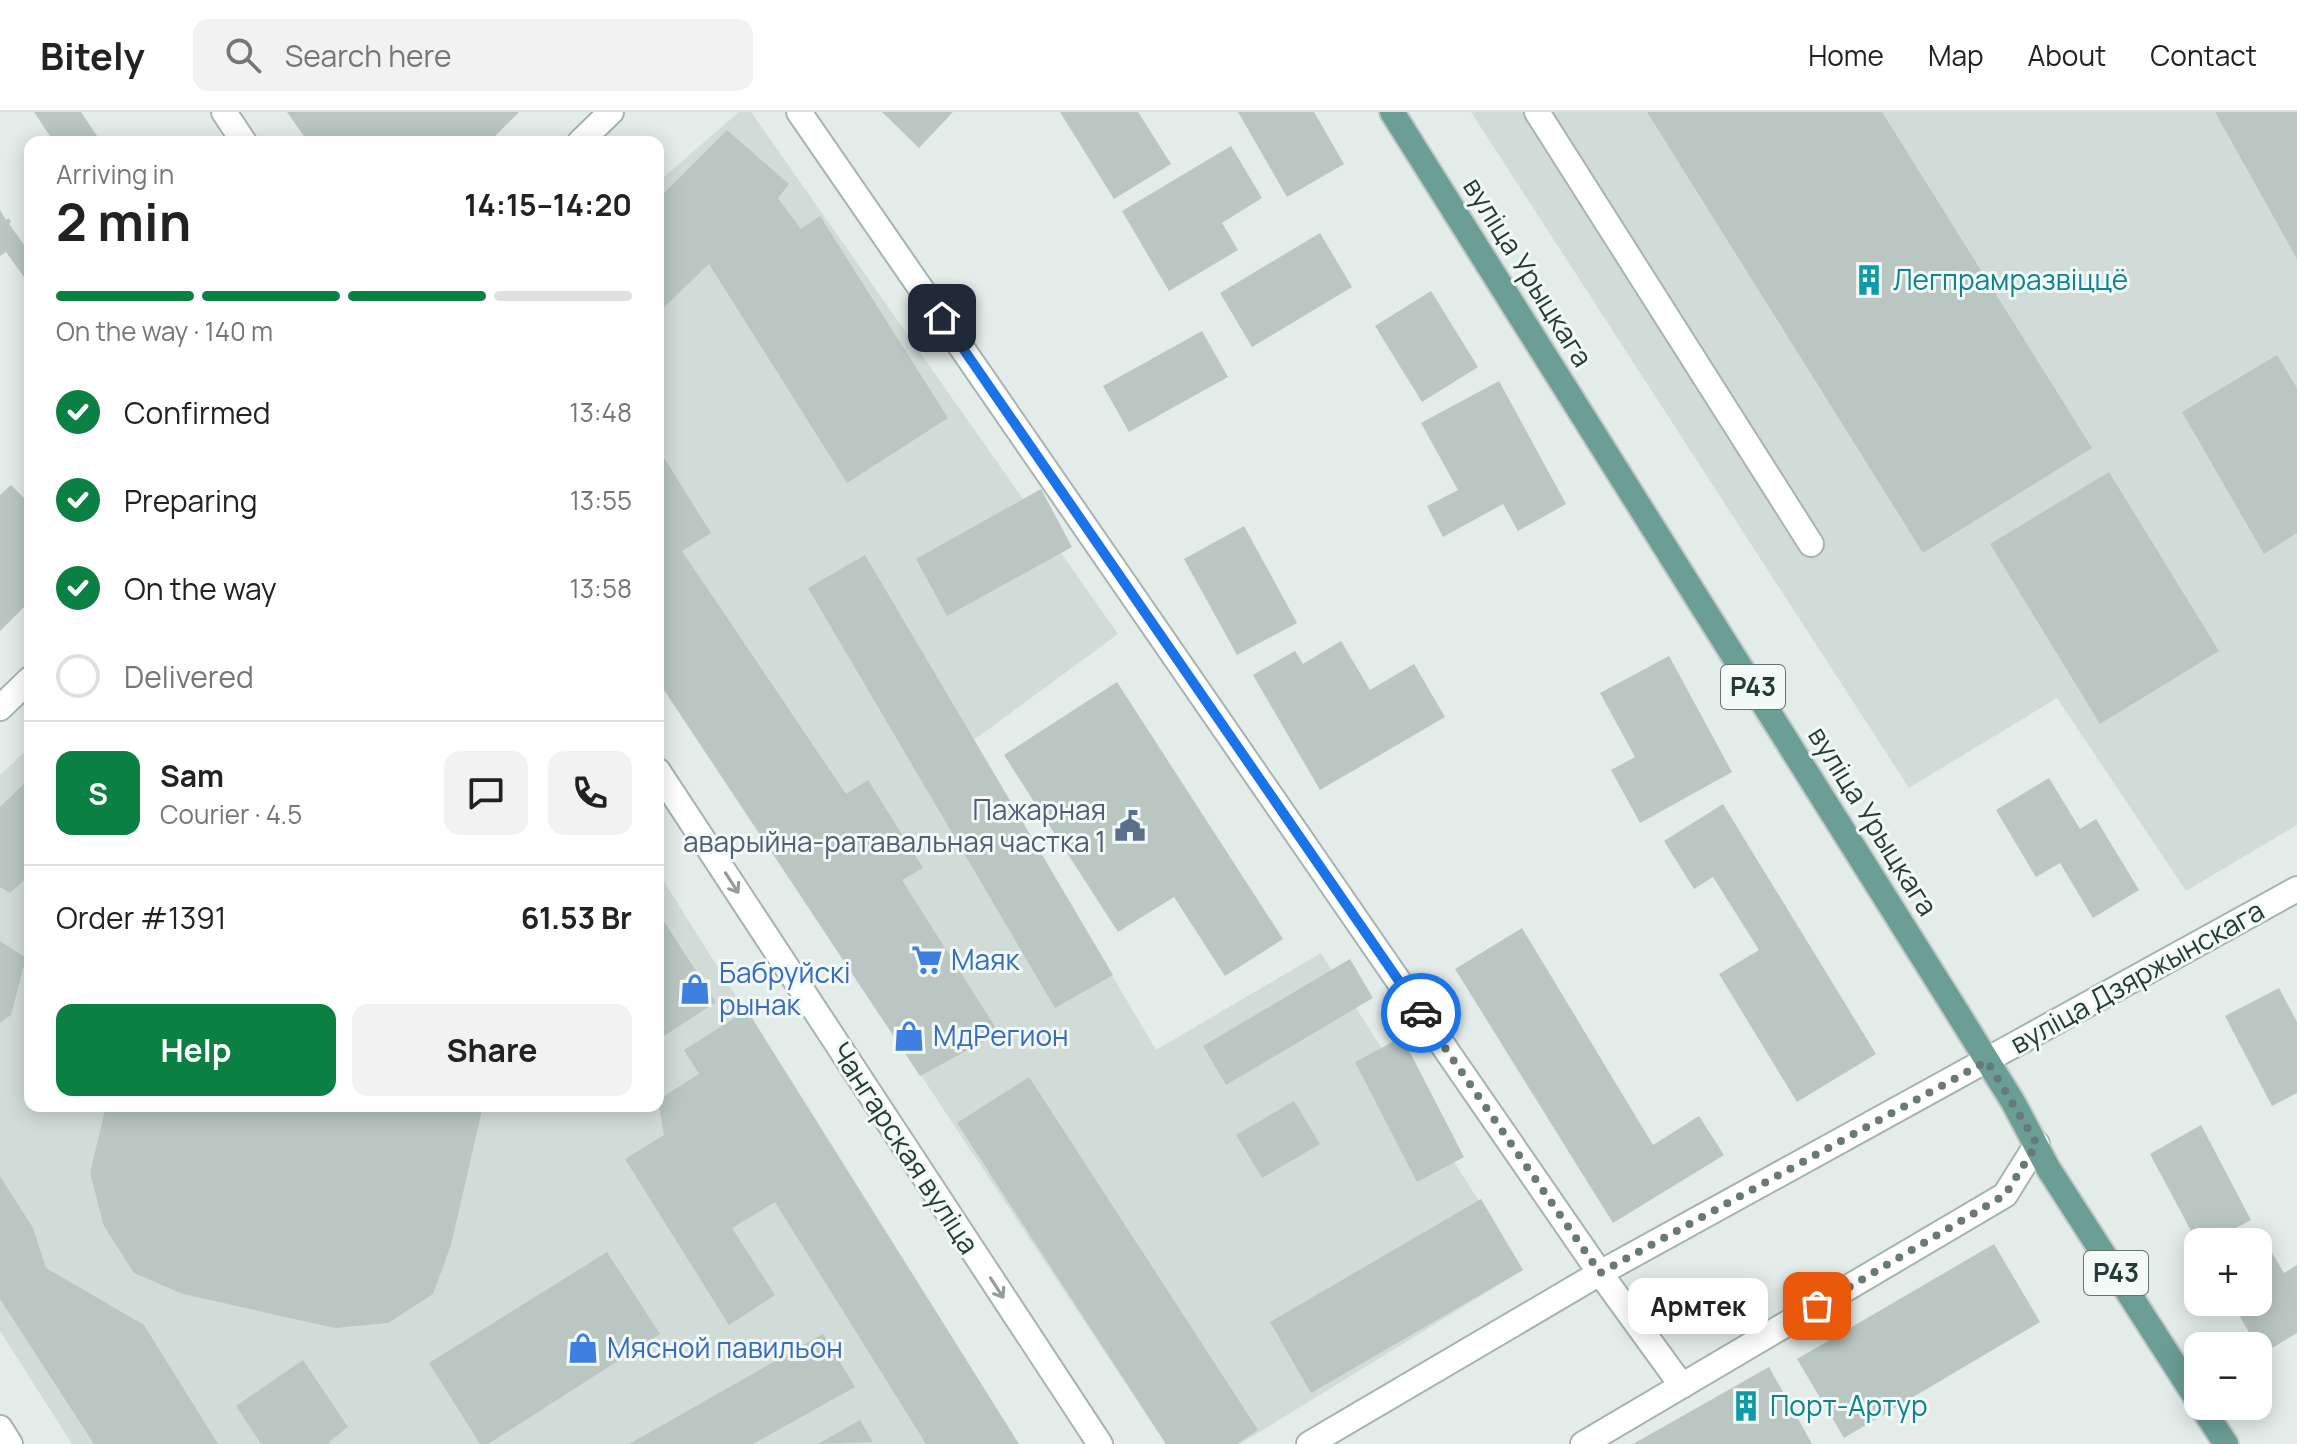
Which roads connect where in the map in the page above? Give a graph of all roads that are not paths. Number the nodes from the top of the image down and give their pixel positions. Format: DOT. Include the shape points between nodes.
graph roads {
  1 [pos="224,112"];
  2 [pos="611,112"];
  3 [pos="799,112"];
  4 [pos="1392,112"];
  5 [pos="1537,112"];
  6 [pos="240,136"];
  7 [pos="586,136"];
  8 [pos="1811,544"];
  9 [pos="24,685"];
  10 [pos="0,708"];
  11 [pos="664,780"];
  12 [pos="2297,889"];
  13 [pos="1987,1061"];
  14 [pos="2037,1144"];
  15 [pos="1600,1273"];
  16 [pos="2184,1379"];
  17 [pos="1682,1386"];
  18 [pos="2210,1420"];
  19 [pos="0,1428"];
  20 [pos="10,1444"];
  21 [pos="1100,1444"];
  22 [pos="1309,1444"];
  23 [pos="1583,1444"];
  24 [pos="2226,1444"];
  1 -- 6 [label="street"];
  2 -- 7 [label="street"];
  3 -- 15 [label="street"];
  4 -- 13 [label="main road, вуліца Урыцкага / Р43"];
  5 -- 8 [label="street"];
  9 -- 10 [label="street"];
  11 -- 21 [label="street, Чангарская вуліца, one-way"];
  12 -- 13 [label="street, вуліца Дзяржынскага"];
  13 -- 14 [label="main road, вуліца Урыцкага / Р43"];
  13 -- 15 [label="street, вуліца Дзяржынскага"];
  14 -- 16 [label="main road, вуліца Урыцкага / Р43"];
  14 -- 17 [label="street" via="2005,1195"];
  15 -- 17 [label="street"];
  15 -- 22 [label="street, вуліца Дзяржынскага"];
  17 -- 23 [label="street"];
  18 -- 24 [label="main road"];
  19 -- 20 [label="street"];
}
